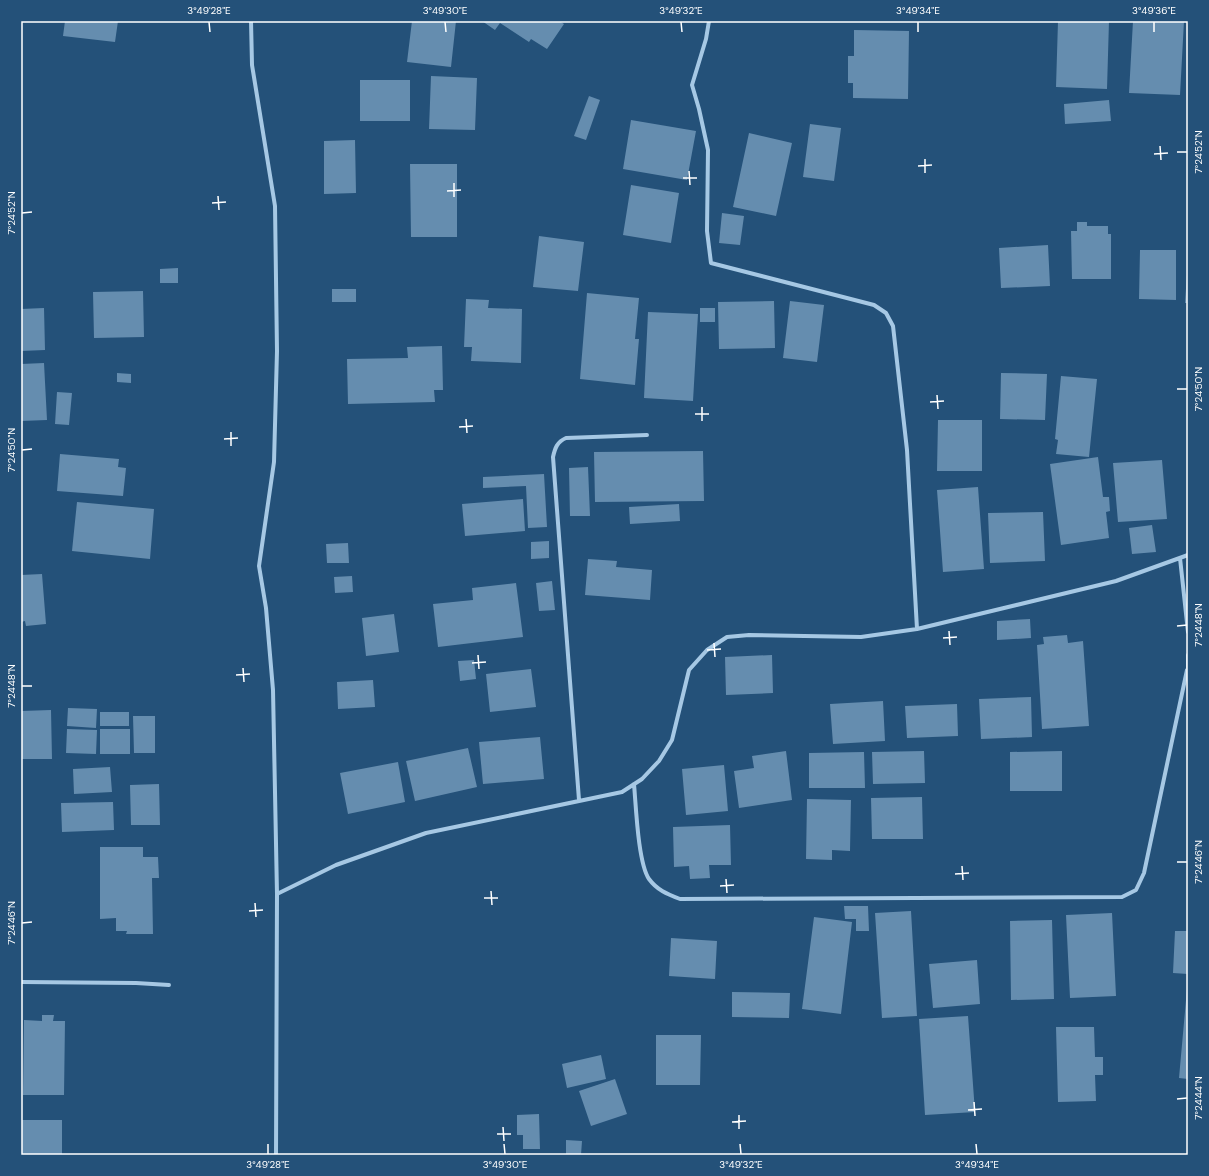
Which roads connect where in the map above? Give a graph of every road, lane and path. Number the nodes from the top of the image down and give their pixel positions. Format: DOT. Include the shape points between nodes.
graph roads {
  1 [pos="251,21"];
  2 [pos="709,21"];
  3 [pos="647,435"];
  4 [pos="1188,555"];
  5 [pos="1180,558"];
  6 [pos="917,629"];
  7 [pos="1188,632"];
  8 [pos="1188,655"];
  9 [pos="1188,670"];
  10 [pos="634,784"];
  11 [pos="579,800"];
  12 [pos="277,894"];
  13 [pos="21,982"];
  14 [pos="169,985"];
  15 [pos="276,1155"];
  1 -- 12 [label="street" via="252,65 275,206 277,351 274,462 259,566 266,608 273,690"];
  2 -- 6 [label="street" via="692,85 708,150 707,231 711,263 874,305 886,313 893,326 907,450"];
  3 -- 11 [label="street" via="566,438 556,447 553,458"];
  4 -- 5 [label="street"];
  5 -- 6 [label="street" via="1116,581"];
  5 -- 7 [label="street"];
  6 -- 10 [label="street" via="861,637 728,637 707,650 689,670 672,740 659,761"];
  8 -- 9 [label="street"];
  9 -- 10 [label="street" via="1144,873 1136,890 1122,897 680,899 660,891 648,878 642,860"];
  10 -- 11 [label="street" via="622,792"];
  11 -- 12 [label="street" via="426,833 336,865"];
  12 -- 15 [label="street"];
  13 -- 14 [label="street"];
}
